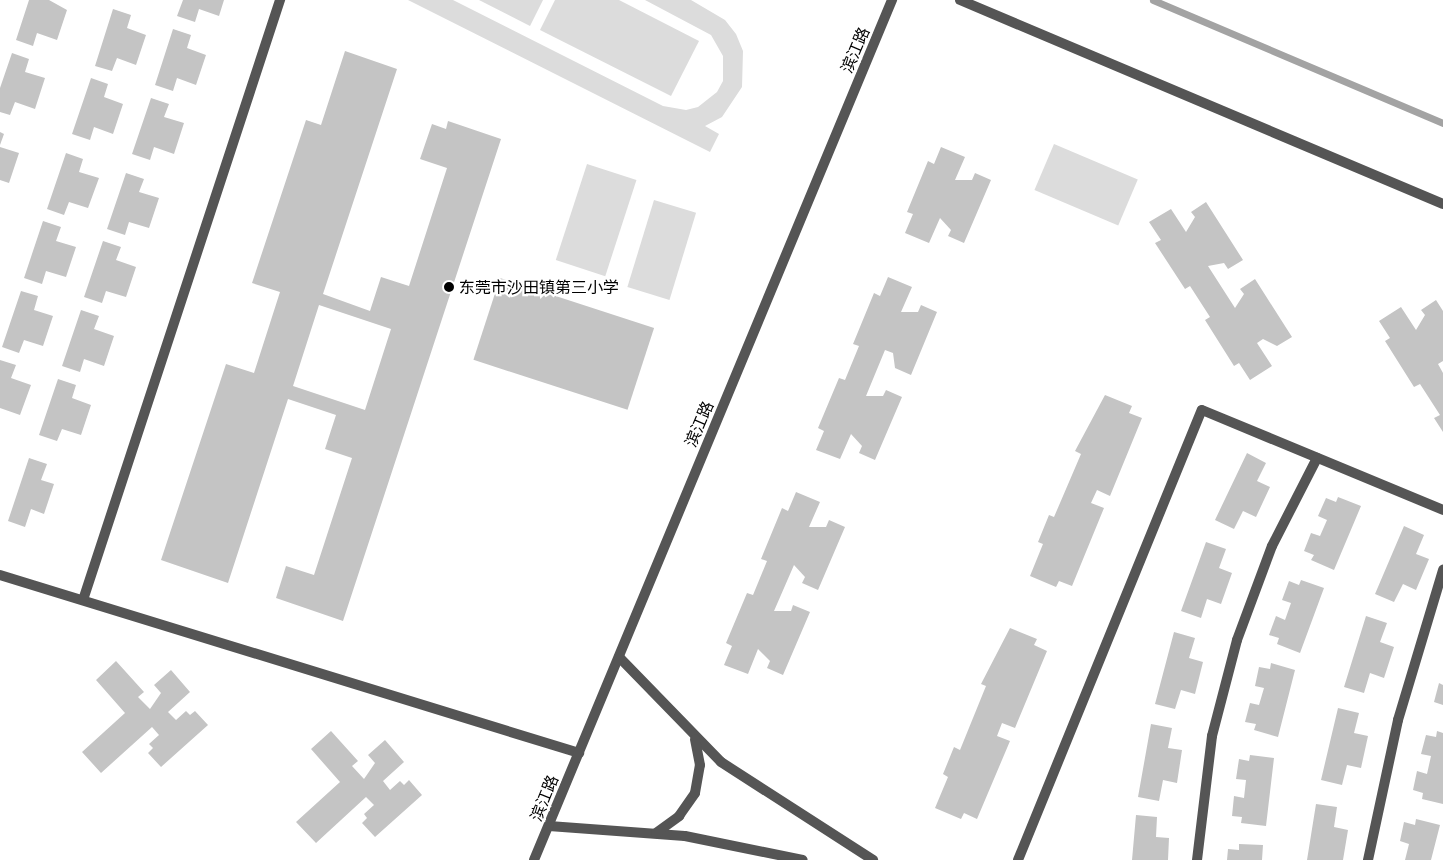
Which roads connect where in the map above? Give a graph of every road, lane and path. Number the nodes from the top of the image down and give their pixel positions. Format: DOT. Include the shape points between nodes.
graph roads {
  1 [pos="280,0"];
  2 [pos="892,0"];
  3 [pos="960,0"];
  4 [pos="1443,204"];
  5 [pos="1317,458"];
  6 [pos="1443,510"];
  7 [pos="1443,570"];
  8 [pos="0,575"];
  9 [pos="83,600"];
  10 [pos="619,657"];
  11 [pos="695,737"];
  12 [pos="579,753"];
  13 [pos="549,826"];
  14 [pos="656,833"];
  15 [pos="534,860"];
  16 [pos="803,860"];
  17 [pos="873,860"];
  18 [pos="1018,860"];
  19 [pos="1197,860"];
  20 [pos="1368,860"];
  1 -- 9 [label="street"];
  2 -- 10 [label="street, 滨江路"];
  3 -- 4 [label="street"];
  5 -- 6 [label="street"];
  5 -- 18 [label="street" via="1202,410"];
  5 -- 19 [label="street" via="1272,546 1237,640 1212,736"];
  7 -- 20 [label="street" via="1398,720"];
  8 -- 9 [label="street"];
  9 -- 12 [label="street"];
  10 -- 11 [label="street"];
  10 -- 12 [label="street, 滨江路"];
  11 -- 14 [label="street" via="700,765 694,793 679,816"];
  11 -- 17 [label="street" via="742,778"];
  12 -- 13 [label="street, 滨江路"];
  13 -- 14 [label="street"];
  13 -- 15 [label="street, 滨江路"];
  14 -- 16 [label="street"];
}
